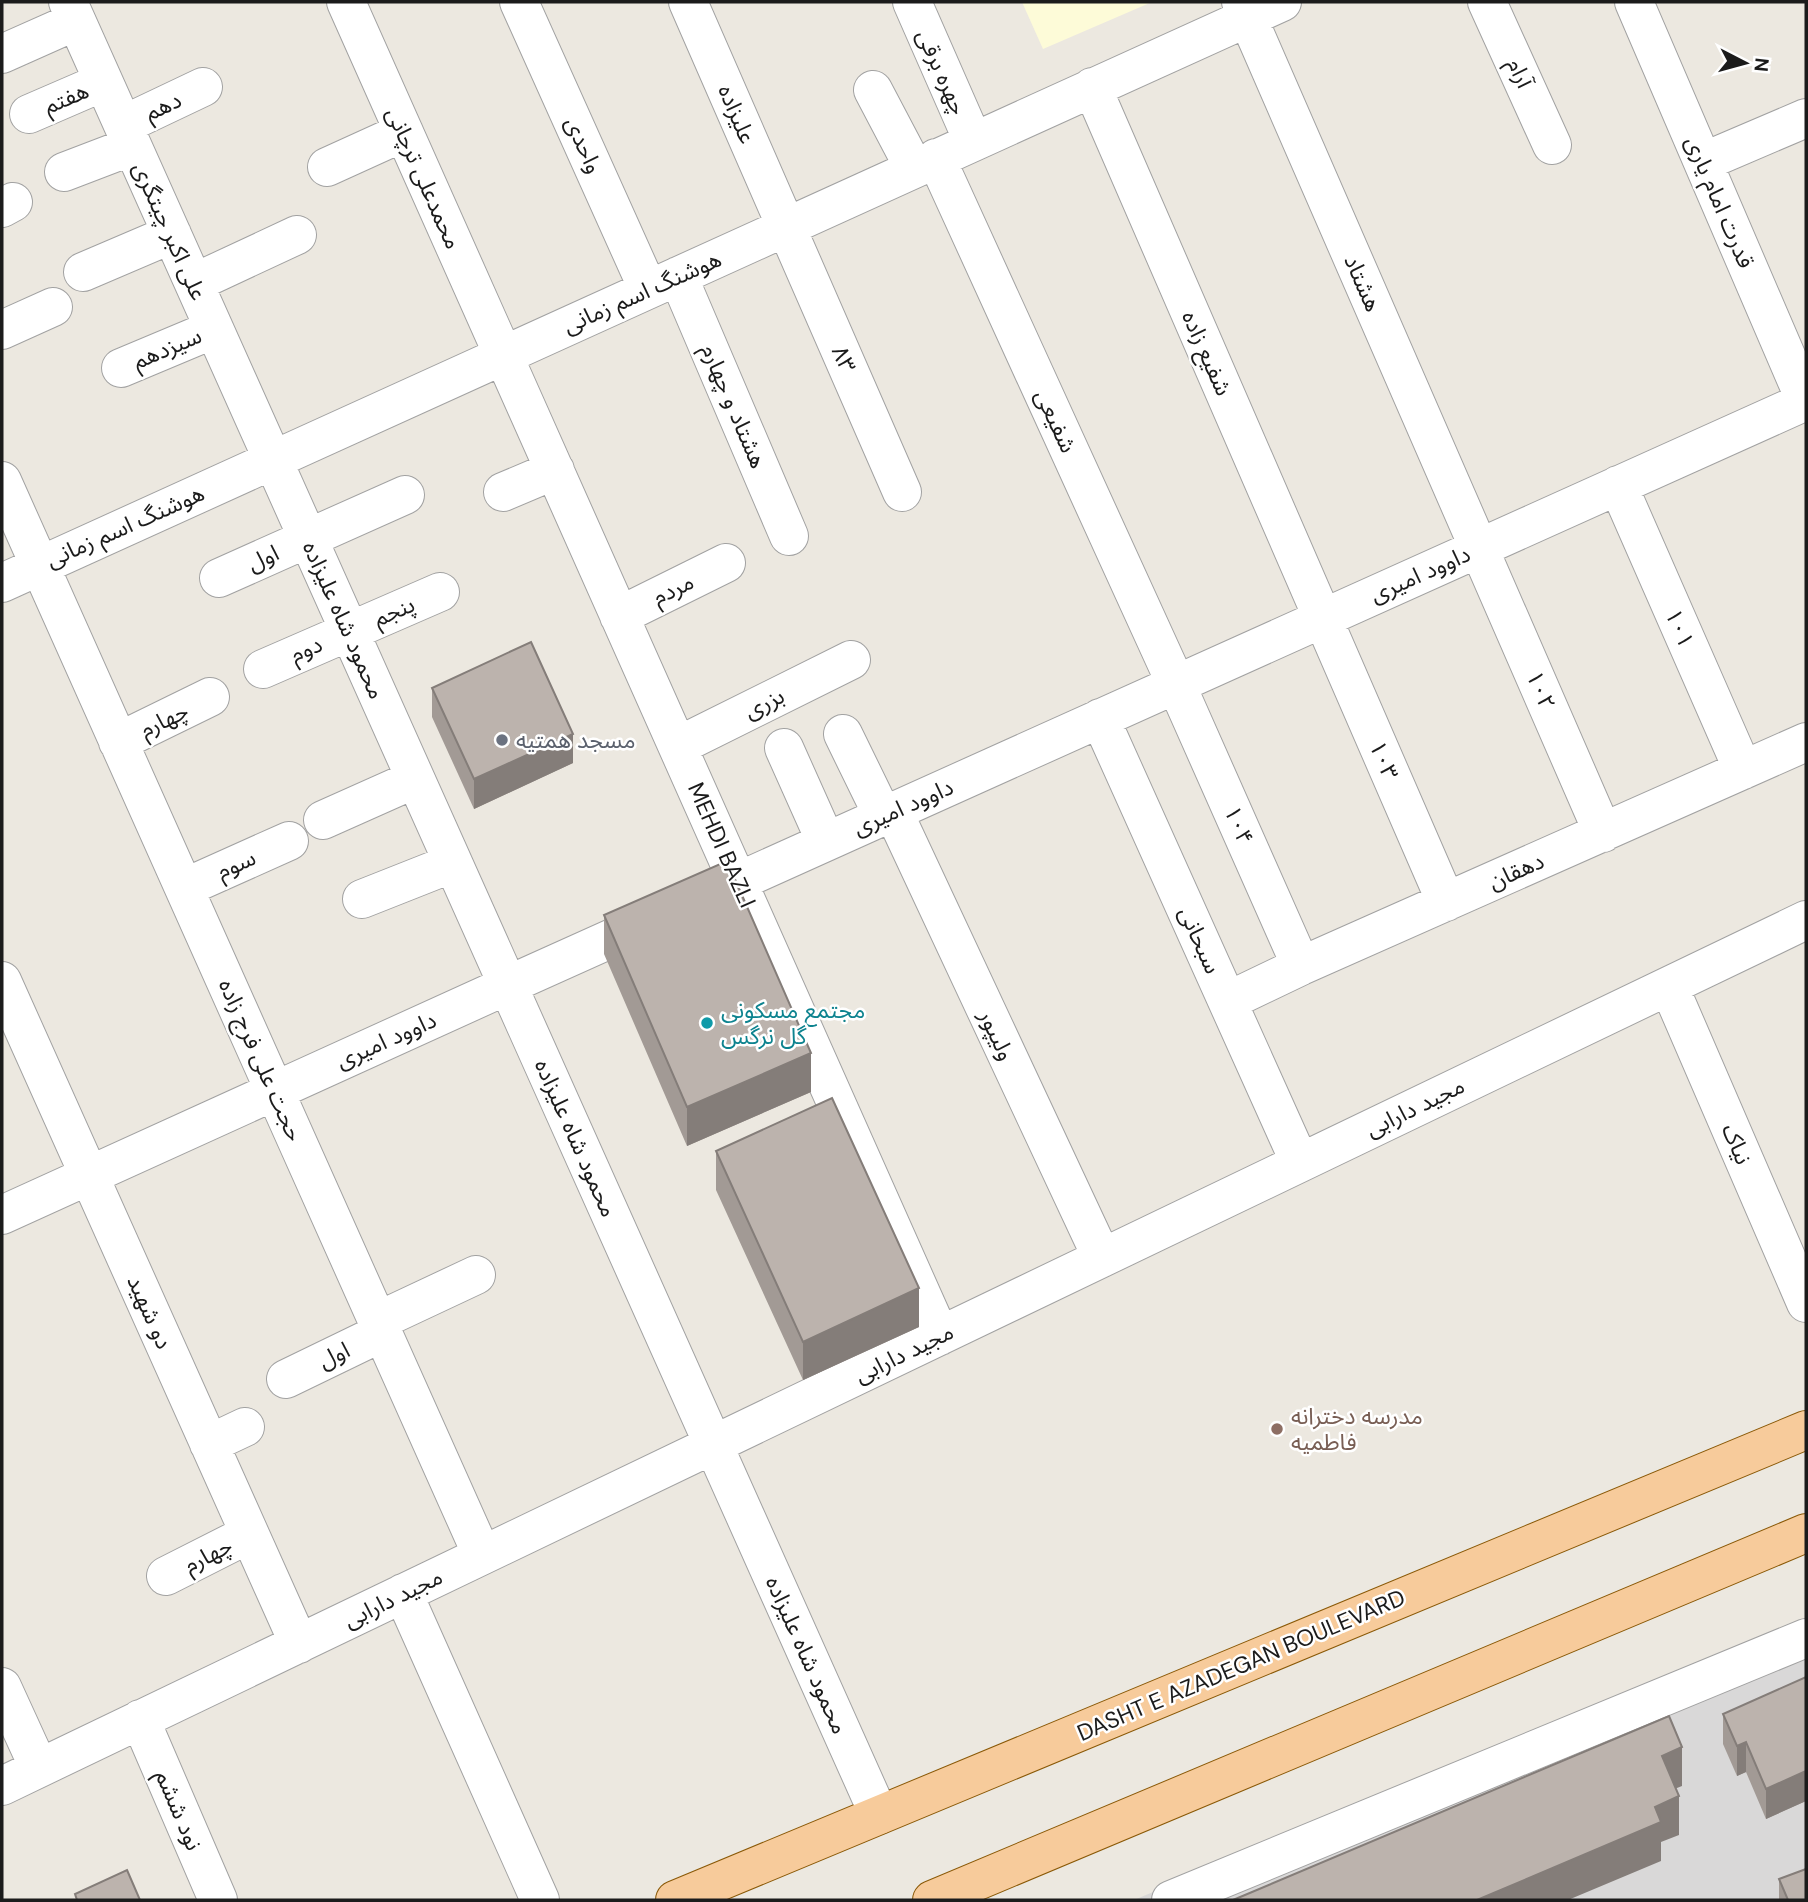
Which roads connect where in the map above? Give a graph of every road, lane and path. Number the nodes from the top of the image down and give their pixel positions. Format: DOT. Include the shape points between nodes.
graph roads {
  1 [pos="346,2"];
  2 [pos="519,2"];
  3 [pos="688,2"];
  4 [pos="912,2"];
  5 [pos="1487,2"];
  6 [pos="1634,2"];
  7 [pos="1257,7"];
  8 [pos="73,8"];
  9 [pos="2,54"];
  10 [pos="103,82"];
  11 [pos="1092,87"];
  12 [pos="203,88"];
  13 [pos="873,90"];
  14 [pos="29,114"];
  15 [pos="1806,118"];
  16 [pos="404,132"];
  17 [pos="127,135"];
  18 [pos="973,141"];
  19 [pos="1552,145"];
  20 [pos="1703,162"];
  21 [pos="925,163"];
  22 [pos="327,167"];
  23 [pos="64,172"];
  24 [pos="786,227"];
  25 [pos="172,234"];
  26 [pos="297,234"];
  27 [pos="83,272"];
  28 [pos="663,282"];
  29 [pos="194,283"];
  30 [pos="54,307"];
  31 [pos="214,329"];
  32 [pos="2,330"];
  33 [pos="503,355"];
  34 [pos="121,368"];
  35 [pos="1806,401"];
  36 [pos="273,460"];
  37 [pos="555,470"];
  38 [pos="2,481"];
  39 [pos="1618,485"];
  40 [pos="503,492"];
  41 [pos="902,492"];
  42 [pos="405,495"];
  43 [pos="789,536"];
  44 [pos="307,537"];
  45 [pos="1479,548"];
  46 [pos="726,563"];
  47 [pos="39,565"];
  48 [pos="219,578"];
  49 [pos="2,583"];
  50 [pos="440,592"];
  51 [pos="620,615"];
  52 [pos="1323,618"];
  53 [pos="349,630"];
  54 [pos="851,660"];
  55 [pos="263,668"];
  56 [pos="1176,684"];
  57 [pos="210,697"];
  58 [pos="1100,718"];
  59 [pos="843,734"];
  60 [pos="118,742"];
  61 [pos="1806,743"];
  62 [pos="678,746"];
  63 [pos="784,748"];
  64 [pos="1743,770"];
  65 [pos="415,779"];
  66 [pos="888,814"];
  67 [pos="323,820"];
  68 [pos="1602,833"];
  69 [pos="289,841"];
  70 [pos="826,842"];
  71 [pos="453,863"];
  72 [pos="738,881"];
  73 [pos="184,887"];
  74 [pos="362,899"];
  75 [pos="1446,902"];
  76 [pos="1806,920"];
  77 [pos="1301,966"];
  78 [pos="2,981"];
  79 [pos="508,985"];
  80 [pos="1669,986"];
  81 [pos="1228,1001"];
  82 [pos="10,1021"];
  83 [pos="275,1090"];
  84 [pos="1300,1163"];
  85 [pos="89,1175"];
  86 [pos="2,1215"];
  87 [pos="1102,1258"];
  88 [pos="476,1275"];
  89 [pos="1806,1303"];
  90 [pos="380,1327"];
  91 [pos="940,1336"];
  92 [pos="286,1379"];
  93 [pos="245,1427"];
  94 [pos="1806,1430"];
  95 [pos="209,1444"];
  96 [pos="713,1445"];
  97 [pos="1806,1533"];
  98 [pos="249,1534"];
  99 [pos="482,1555"];
  100 [pos="166,1576"];
  101 [pos="403,1593"];
  102 [pos="1806,1638"];
  103 [pos="299,1644"];
  104 [pos="2,1687"];
  105 [pos="140,1719"];
  106 [pos="39,1768"];
  107 [pos="2,1786"];
  108 [pos="879,1815"];
  109 [pos="218,1900"];
  110 [pos="540,1900"];
  111 [pos="676,1900"];
  112 [pos="932,1900"];
  113 [pos="1171,1900"];
  1 -- 16 [label="street, محمدعلی ترچانی"];
  2 -- 28 [label="street, واحدی"];
  3 -- 24 [label="street, علیزاده"];
  4 -- 18 [label="street, چهره برقی"];
  5 -- 19 [label="street, آرام"];
  6 -- 20 [label="street, قدرت امام یاری"];
  7 -- 11 [label="street, هوشنگ اسم زمانی"];
  7 -- 45 [label="street, هشتاد"];
  8 -- 9 [label="street"];
  8 -- 10 [label="street, علی اکبر چیتگری"];
  10 -- 14 [label="street, هفتم"];
  10 -- 17 [label="street, علی اکبر چیتگری"];
  11 -- 18 [label="street, هوشنگ اسم زمانی"];
  11 -- 52 [label="street, شفیع زاده"];
  12 -- 17 [label="street, دهم"];
  13 -- 21 [label="street, شفیعی"];
  15 -- 20 [label="street"];
  16 -- 22 [label="street"];
  16 -- 33 [label="street, محمدعلی ترچانی"];
  17 -- 23 [label="street, دهم"];
  17 -- 25 [label="street, علی اکبر چیتگری"];
  18 -- 21 [label="street, هوشنگ اسم زمانی"];
  20 -- 35 [label="street, قدرت امام یاری"];
  21 -- 24 [label="street, هوشنگ اسم زمانی"];
  21 -- 56 [label="street, شفیعی"];
  24 -- 28 [label="street, هوشنگ اسم زمانی"];
  24 -- 41 [label="street, ۸۳"];
  25 -- 27 [label="street"];
  25 -- 29 [label="street, علی اکبر چیتگری"];
  26 -- 29 [label="street"];
  28 -- 33 [label="street, هوشنگ اسم زمانی"];
  28 -- 43 [label="street, هشتاد و چهارم"];
  29 -- 31 [label="street, علی اکبر چیتگری"];
  30 -- 32 [label="street"];
  31 -- 34 [label="street, سیزدهم"];
  31 -- 36 [label="street, علی اکبر چیتگری"];
  33 -- 36 [label="street, هوشنگ اسم زمانی"];
  33 -- 37 [label="street, MEHDI BAZLI"];
  35 -- 39 [label="street, داوود امیری"];
  36 -- 44 [label="street, محمود شاه علیزاده"];
  36 -- 47 [label="street, هوشنگ اسم زمانی"];
  37 -- 40 [label="street"];
  37 -- 51 [label="street, MEHDI BAZLI"];
  38 -- 47 [label="street, حجت علی فرج زاده"];
  39 -- 45 [label="street, داوود امیری"];
  39 -- 64 [label="street, ۱۰۱"];
  42 -- 44 [label="street, اول"];
  44 -- 48 [label="street, اول"];
  44 -- 53 [label="street, محمود شاه علیزاده"];
  45 -- 52 [label="street, داوود امیری"];
  45 -- 68 [label="street, ۱۰۲"];
  46 -- 51 [label="street, مردم"];
  47 -- 49 [label="street, هوشنگ اسم زمانی"];
  47 -- 60 [label="street, حجت علی فرج زاده"];
  50 -- 53 [label="street, پنجم"];
  51 -- 62 [label="street, MEHDI BAZLI"];
  52 -- 56 [label="street, داوود امیری"];
  52 -- 75 [label="street, ۱۰۳"];
  53 -- 55 [label="street, دوم"];
  53 -- 65 [label="street, محمود شاه علیزاده"];
  54 -- 62 [label="street, بزری"];
  56 -- 58 [label="street, داوود امیری"];
  56 -- 77 [label="street, ۱۰۴"];
  57 -- 60 [label="street, چهارم"];
  58 -- 66 [label="street, داوود امیری"];
  58 -- 81 [label="street, سبحانی"];
  59 -- 66 [label="street, ولیپور"];
  60 -- 73 [label="street, حجت علی فرج زاده"];
  61 -- 64 [label="street, دهقان"];
  62 -- 72 [label="street, MEHDI BAZLI"];
  63 -- 70 [label="street"];
  64 -- 68 [label="street, دهقان"];
  65 -- 67 [label="street"];
  65 -- 71 [label="street, محمود شاه علیزاده"];
  66 -- 70 [label="street, داوود امیری"];
  66 -- 87 [label="street, ولیپور"];
  68 -- 75 [label="street, دهقان"];
  69 -- 73 [label="street, سوم"];
  70 -- 72 [label="street, داوود امیری"];
  71 -- 74 [label="street"];
  71 -- 79 [label="street, محمود شاه علیزاده"];
  72 -- 79 [label="street, داوود امیری"];
  72 -- 91 [label="street, MEHDI BAZLI"];
  73 -- 83 [label="street, حجت علی فرج زاده"];
  75 -- 77 [label="street, دهقان"];
  76 -- 80 [label="street, مجید دارابی"];
  77 -- 81 [label="street, دهقان"];
  78 -- 82 [label="street, دو شهید"];
  79 -- 83 [label="street, داوود امیری"];
  79 -- 96 [label="street, محمود شاه علیزاده"];
  80 -- 84 [label="street, مجید دارابی"];
  80 -- 89 [label="street, نیاک"];
  81 -- 84 [label="street, سبحانی"];
  82 -- 85 [label="street, دو شهید"];
  83 -- 85 [label="street, داوود امیری"];
  83 -- 90 [label="street, حجت علی فرج زاده"];
  84 -- 87 [label="street, مجید دارابی"];
  85 -- 86 [label="street, داوود امیری"];
  85 -- 95 [label="street, دو شهید"];
  87 -- 91 [label="street, مجید دارابی"];
  88 -- 90 [label="street, اول"];
  90 -- 92 [label="street, اول"];
  90 -- 99 [label="street, حجت علی فرج زاده"];
  91 -- 96 [label="street, مجید دارابی"];
  93 -- 95 [label="street"];
  94 -- 108 [label="main road, DASHT E AZADEGAN BOULEVARD"];
  95 -- 98 [label="street, دو شهید"];
  96 -- 99 [label="street, مجید دارابی"];
  96 -- 108 [label="street, محمود شاه علیزاده"];
  97 -- 112 [label="main road"];
  98 -- 100 [label="street, چهارم"];
  98 -- 103 [label="street, دو شهید"];
  99 -- 101 [label="street, مجید دارابی"];
  101 -- 103 [label="street, مجید دارابی"];
  101 -- 110 [label="street"];
  102 -- 113 [label="street"];
  103 -- 105 [label="street, مجید دارابی"];
  104 -- 106 [label="street"];
  105 -- 106 [label="street, مجید دارابی"];
  105 -- 109 [label="street, نود ششم"];
  106 -- 107 [label="street, مجید دارابی"];
  108 -- 111 [label="main road, DASHT E AZADEGAN BOULEVARD"];
}
